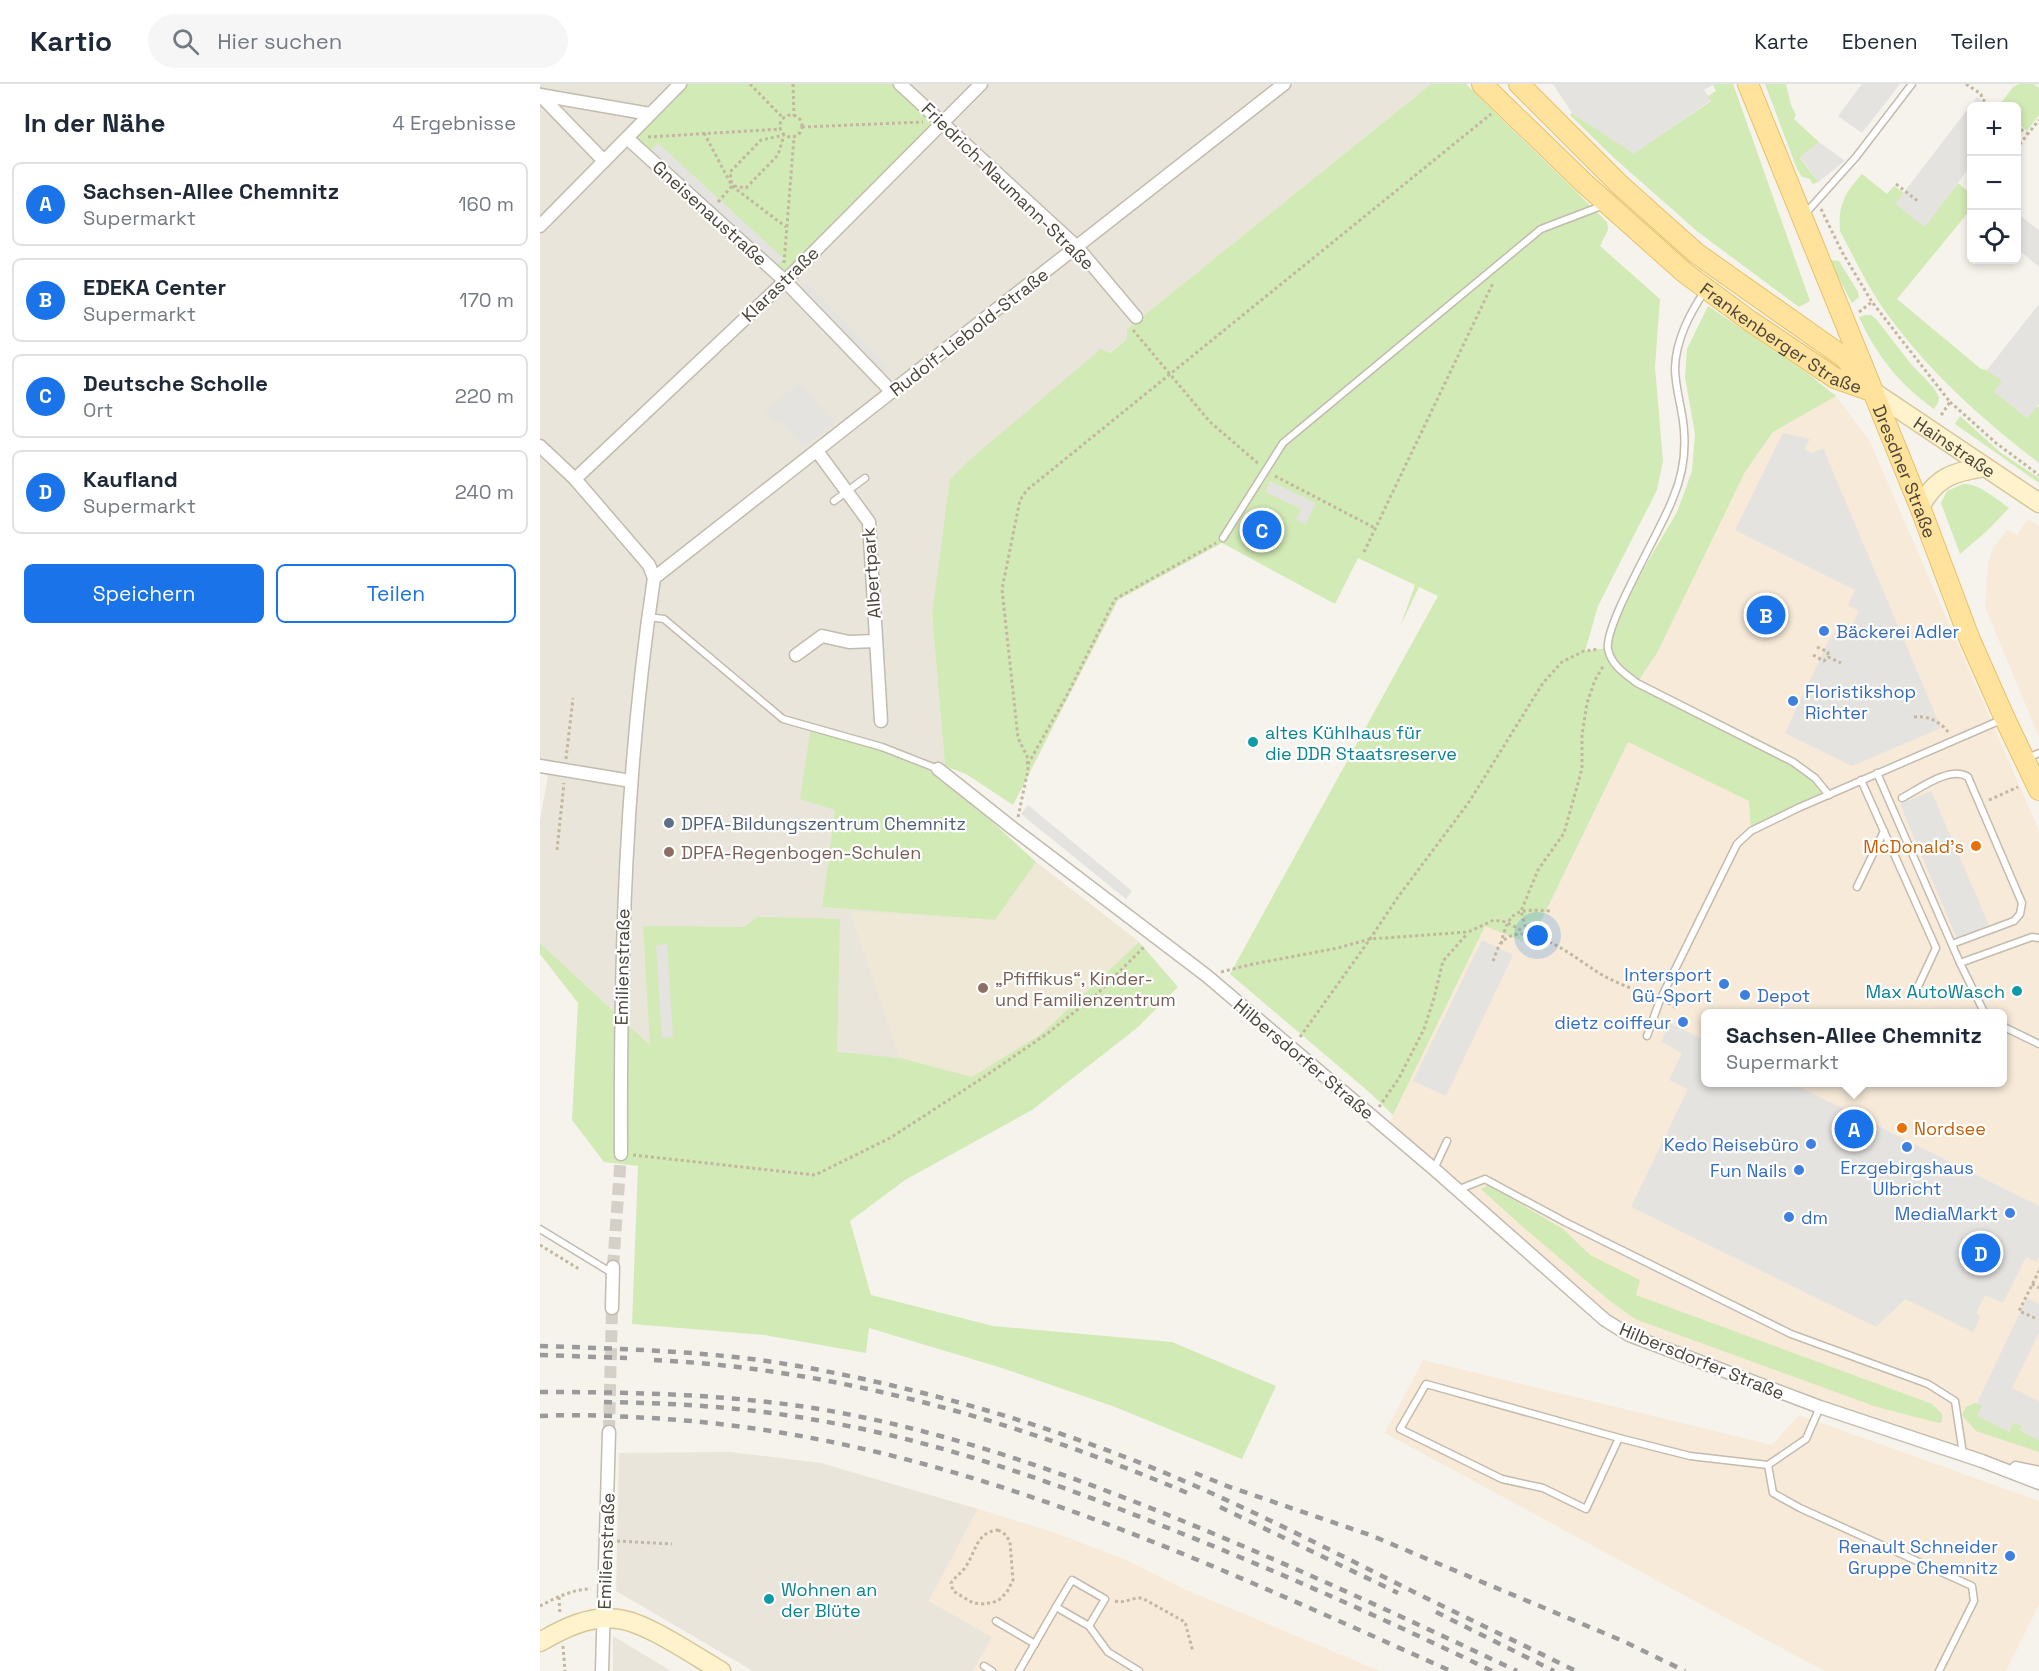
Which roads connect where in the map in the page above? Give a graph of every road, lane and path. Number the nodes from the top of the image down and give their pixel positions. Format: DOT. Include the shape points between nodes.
graph roads {
  1 [pos="680,84"];
  2 [pos="750,84"];
  3 [pos="793,84"];
  4 [pos="900,84"];
  5 [pos="981,84"];
  6 [pos="1284,84"];
  7 [pos="1482,84"];
  8 [pos="1519,84"];
  9 [pos="1748,84"];
  10 [pos="1912,84"];
  11 [pos="1966,84"];
  12 [pos="540,95"];
  13 [pos="1986,102"];
  14 [pos="1503,104"];
  15 [pos="650,114"];
  16 [pos="794,116"];
  17 [pos="784,118"];
  18 [pos="2039,120"];
  19 [pos="942,121"];
  20 [pos="802,127"];
  21 [pos="781,129"];
  22 [pos="2021,129"];
  23 [pos="704,133"];
  24 [pos="2028,134"];
  25 [pos="784,135"];
  26 [pos="794,137"];
  27 [pos="627,138"];
  28 [pos="2021,143"];
  29 [pos="604,161"];
  30 [pos="1896,184"];
  31 [pos="732,186"];
  32 [pos="1817,201"];
  33 [pos="1919,202"];
  34 [pos="1607,204"];
  35 [pos="709,212"];
  36 [pos="1802,217"];
  37 [pos="540,226"];
  38 [pos="786,227"];
  39 [pos="1077,247"];
  40 [pos="1497,264"];
  41 [pos="785,281"];
  42 [pos="1706,288"];
  43 [pos="1872,302"];
  44 [pos="1136,317"];
  45 [pos="1843,323"];
  46 [pos="1170,375"];
  47 [pos="1872,391"];
  48 [pos="892,392"];
  49 [pos="1950,402"];
  50 [pos="1931,430"];
  51 [pos="540,446"];
  52 [pos="816,451"];
  53 [pos="1985,467"];
  54 [pos="1266,471"];
  55 [pos="2039,475"];
  56 [pos="865,478"];
  57 [pos="575,479"];
  58 [pos="846,491"];
  59 [pos="834,501"];
  60 [pos="2039,503"];
  61 [pos="1920,507"];
  62 [pos="1375,528"];
  63 [pos="1223,538"];
  64 [pos="1364,552"];
  65 [pos="654,578"];
  66 [pos="648,617"];
  67 [pos="876,640"];
  68 [pos="1817,647"];
  69 [pos="1608,648"];
  70 [pos="796,655"];
  71 [pos="1813,655"];
  72 [pos="1611,657"];
  73 [pos="1828,657"];
  74 [pos="1841,663"];
  75 [pos="573,698"];
  76 [pos="1914,717"];
  77 [pos="2005,719"];
  78 [pos="881,721"];
  79 [pos="1954,741"];
  80 [pos="567,754"];
  81 [pos="2031,757"];
  82 [pos="540,766"];
  83 [pos="1028,766"];
  84 [pos="938,769"];
  85 [pos="565,771"];
  86 [pos="1877,773"];
  87 [pos="1861,780"];
  88 [pos="631,781"];
  89 [pos="2036,785"];
  90 [pos="1829,795"];
  91 [pos="1902,798"];
  92 [pos="1990,799"];
  93 [pos="1015,831"];
  94 [pos="1884,831"];
  95 [pos="557,850"];
  96 [pos="1857,887"];
  97 [pos="1521,911"];
  98 [pos="1551,911"];
  99 [pos="1506,922"];
  100 [pos="1468,932"];
  101 [pos="1528,934"];
  102 [pos="1155,936"];
  103 [pos="2039,938"];
  104 [pos="1370,939"];
  105 [pos="1501,944"];
  106 [pos="1952,944"];
  107 [pos="1493,962"];
  108 [pos="1960,963"];
  109 [pos="1207,976"];
  110 [pos="1915,993"];
  111 [pos="1660,1000"];
  112 [pos="1677,1008"];
  113 [pos="1982,1009"];
  114 [pos="2007,1028"];
  115 [pos="1647,1035"];
  116 [pos="2039,1044"];
  117 [pos="1292,1048"];
  118 [pos="1372,1117"];
  119 [pos="1447,1141"];
  120 [pos="621,1154"];
  121 [pos="1434,1169"];
  122 [pos="1456,1190"];
  123 [pos="540,1229"];
  124 [pos="540,1245"];
  125 [pos="579,1269"];
  126 [pos="612,1270"];
  127 [pos="2039,1271"];
  128 [pos="2032,1284"];
  129 [pos="2039,1287"];
  130 [pos="612,1308"];
  131 [pos="2035,1318"];
  132 [pos="1820,1407"];
  133 [pos="609,1432"];
  134 [pos="1620,1438"];
  135 [pos="1963,1455"];
  136 [pos="1982,1461"];
  137 [pos="1768,1465"];
  138 [pos="2039,1473"];
  139 [pos="2039,1483"];
  140 [pos="606,1541"];
  141 [pos="672,1544"];
  142 [pos="605,1588"];
  143 [pos="1105,1599"];
  144 [pos="994,1603"];
  145 [pos="540,1606"];
  146 [pos="1056,1607"];
  147 [pos="604,1619"];
  148 [pos="996,1622"];
  149 [pos="1089,1626"];
  150 [pos="540,1642"];
  151 [pos="1035,1644"];
  152 [pos="1193,1652"];
  153 [pos="984,1666"];
  154 [pos="602,1671"];
  155 [pos="721,1671"];
  156 [pos="992,1671"];
  157 [pos="1019,1671"];
  158 [pos="1139,1671"];
  159 [pos="1939,1671"];
  1 -- 15 [label="street"];
  2 -- 17 [label="path"];
  3 -- 16 [label="path"];
  4 -- 19 [label="street, Friedrich-Naumann-Straße"];
  5 -- 19 [label="street, Klarastraße"];
  6 -- 39 [label="street, Rudolf-Liebold-Straße"];
  7 -- 14 [label="main road, Frankenberger Straße"];
  8 -- 47 [label="main road, Frankenberger Straße" via="1620,185 1696,253 1845,358"];
  9 -- 36 [label="main road, Dresdner Straße"];
  10 -- 32 [label="lane"];
  11 -- 13 [label="path"];
  12 -- 15 [label="street"];
  12 -- 29 [label="street"];
  14 -- 34 [label="main road, Frankenberger Straße"];
  14 -- 46 [label="path"];
  15 -- 27 [label="street"];
  16 -- 17 [label="path"];
  16 -- 20 [label="path"];
  17 -- 21 [label="path"];
  18 -- 24 [label="path"];
  19 -- 20 [label="path"];
  19 -- 39 [label="street, Friedrich-Naumann-Straße"];
  19 -- 41 [label="street, Klarastraße"];
  20 -- 26 [label="path"];
  21 -- 23 [label="path"];
  21 -- 25 [label="path"];
  22 -- 24 [label="path"];
  23 -- 27 [label="path"];
  23 -- 31 [label="path"];
  24 -- 28 [label="path"];
  25 -- 26 [label="path"];
  25 -- 31 [label="path" via="777,155 746,188"];
  25 -- 31 [label="path" via="761,140 730,172"];
  26 -- 38 [label="path"];
  27 -- 29 [label="street"];
  27 -- 35 [label="street, Gneisenaustraße"];
  29 -- 37 [label="street"];
  30 -- 33 [label="path"];
  31 -- 35 [label="path"];
  31 -- 38 [label="path"];
  32 -- 36 [label="lane"];
  32 -- 43 [label="path"];
  34 -- 40 [label="lane" via="1541,230"];
  34 -- 42 [label="main road, Frankenberger Straße"];
  35 -- 41 [label="street, Gneisenaustraße"];
  36 -- 45 [label="main road, Dresdner Straße"];
  38 -- 41 [label="path"];
  39 -- 44 [label="street, Friedrich-Naumann-Straße"];
  39 -- 48 [label="street, Rudolf-Liebold-Straße"];
  40 -- 54 [label="lane" via="1283,443"];
  40 -- 62 [label="path" via="1498,274"];
  41 -- 48 [label="street, Gneisenaustraße"];
  41 -- 57 [label="street, Klarastraße"];
  42 -- 47 [label="main road, Frankenberger Straße" via="1835,378"];
  42 -- 69 [label="lane" via="1689,314 1675,368 1684,430 1684,466 1673,499 1618,612"];
  43 -- 45 [label="path"];
  43 -- 49 [label="path"];
  44 -- 46 [label="path" via="1127,323"];
  45 -- 47 [label="main road, Dresdner Straße"];
  46 -- 54 [label="path" via="1210,422"];
  46 -- 83 [label="path" via="1027,490 1020,500 1002,589 1018,738"];
  47 -- 50 [label="main road, Hainstraße"];
  47 -- 61 [label="main road, Dresdner Straße"];
  48 -- 52 [label="street, Rudolf-Liebold-Straße"];
  49 -- 50 [label="path"];
  49 -- 55 [label="path"];
  50 -- 53 [label="main road, Hainstraße"];
  51 -- 57 [label="street"];
  52 -- 58 [label="street, Albertpark"];
  52 -- 65 [label="street, Rudolf-Liebold-Straße"];
  53 -- 60 [label="main road, Hainstraße"];
  53 -- 61 [label="main road" via="1952,474 1935,484"];
  54 -- 62 [label="path"];
  54 -- 63 [label="lane"];
  56 -- 58 [label="lane"];
  57 -- 65 [label="street" via="649,565"];
  58 -- 59 [label="lane"];
  58 -- 67 [label="street, Albertpark" via="869,522"];
  61 -- 77 [label="main road, Dresdner Straße" via="1970,640"];
  62 -- 64 [label="path"];
  63 -- 83 [label="path" via="1115,599"];
  65 -- 66 [label="street, Emilienstraße"];
  66 -- 84 [label="lane, Hilbersdorfer Straße" via="664,619 783,719 882,747"];
  66 -- 88 [label="street, Emilienstraße"];
  67 -- 70 [label="street, Albertpark" via="849,642 822,636"];
  67 -- 78 [label="street, Albertpark"];
  68 -- 73 [label="path" via="1828,652"];
  69 -- 72 [label="lane"];
  69 -- 104 [label="path" via="1584,651 1562,662 1543,683 1469,802"];
  71 -- 73 [label="path" via="1824,661"];
  72 -- 90 [label="lane" via="1636,683 1793,762 1815,778"];
  72 -- 97 [label="path" via="1595,680 1587,703 1582,769 1564,834 1538,870"];
  73 -- 74 [label="path"];
  75 -- 80 [label="path"];
  76 -- 79 [label="path" via="1942,724"];
  77 -- 79 [label="lane"];
  77 -- 81 [label="main road, Dresdner Straße"];
  79 -- 86 [label="lane"];
  81 -- 89 [label="main road, Dresdner Straße"];
  82 -- 85 [label="street"];
  83 -- 93 [label="path"];
  84 -- 93 [label="street, Hilbersdorfer Straße"];
  85 -- 88 [label="street"];
  85 -- 95 [label="path"];
  86 -- 87 [label="lane"];
  86 -- 106 [label="lane"];
  87 -- 90 [label="lane"];
  87 -- 94 [label="lane"];
  88 -- 120 [label="street, Emilienstraße" via="621,1006"];
  89 -- 92 [label="path"];
  90 -- 111 [label="lane" via="1751,831 1737,844"];
  91 -- 106 [label="lane" via="1949,773 1961,772 1968,777 2022,903 2014,921"];
  93 -- 102 [label="street, Hilbersdorfer Straße"];
  94 -- 96 [label="lane"];
  94 -- 110 [label="lane" via="1936,948"];
  97 -- 98 [label="path"];
  97 -- 99 [label="path"];
  97 -- 101 [label="path"];
  99 -- 100 [label="path" via="1494,920"];
  99 -- 101 [label="path"];
  99 -- 105 [label="path"];
  100 -- 104 [label="path"];
  100 -- 118 [label="path" via="1443,960 1424,1029 1399,1078"];
  101 -- 105 [label="path"];
  101 -- 111 [label="path" via="1562,948 1603,975"];
  102 -- 109 [label="street, Hilbersdorfer Straße"];
  102 -- 120 [label="path" via="1097,994 1048,1033 890,1138 815,1175"];
  103 -- 108 [label="lane" via="2032,937"];
  104 -- 109 [label="path"];
  104 -- 117 [label="path"];
  105 -- 107 [label="path"];
  106 -- 108 [label="lane"];
  108 -- 113 [label="lane"];
  109 -- 117 [label="street, Hilbersdorfer Straße"];
  111 -- 112 [label="path"];
  111 -- 115 [label="lane"];
  114 -- 116 [label="lane"];
  117 -- 118 [label="street, Hilbersdorfer Straße"];
  118 -- 121 [label="street, Hilbersdorfer Straße"];
  119 -- 121 [label="lane"];
  121 -- 122 [label="street, Hilbersdorfer Straße"];
  122 -- 132 [label="street, Hilbersdorfer Straße" via="1605,1320 1629,1335"];
  122 -- 135 [label="lane" via="1485,1179 1791,1334 1928,1384 1954,1401"];
  123 -- 126 [label="lane"];
  124 -- 125 [label="path"];
  126 -- 130 [label="street"];
  127 -- 128 [label="path"];
  128 -- 129 [label="path"];
  128 -- 131 [label="path" via="2019,1311"];
  132 -- 135 [label="street, Hilbersdorfer Straße"];
  132 -- 137 [label="lane" via="1806,1439"];
  133 -- 140 [label="street, Emilienstraße"];
  134 -- 134 [label="lane" via="1426,1384 1400,1429 1502,1479 1543,1488 1586,1509"];
  134 -- 137 [label="lane" via="1690,1456"];
  135 -- 136 [label="street, Hilbersdorfer Straße"];
  136 -- 138 [label="street, Hilbersdorfer Straße"];
  136 -- 139 [label="street, Hilbersdorfer Straße"];
  137 -- 159 [label="lane" via="1773,1492 1972,1586 1974,1601"];
  140 -- 141 [label="path"];
  140 -- 142 [label="street, Emilienstraße"];
  142 -- 145 [label="path" via="584,1589"];
  142 -- 147 [label="street, Emilienstraße"];
  143 -- 146 [label="lane" via="1072,1580"];
  143 -- 149 [label="lane"];
  143 -- 152 [label="path" via="1122,1603 1142,1598 1185,1622"];
  144 -- 144 [label="path" via="1007,1592 1012,1580 1010,1542 998,1530 977,1541 964,1568 951,1583 953,1591 962,1598 973,1603"];
  146 -- 149 [label="lane"];
  146 -- 151 [label="lane"];
  147 -- 150 [label="main road" via="566,1628"];
  147 -- 154 [label="street, Emilienstraße"];
  147 -- 155 [label="main road" via="640,1625"];
  148 -- 151 [label="lane"];
  149 -- 158 [label="lane" via="1108,1652"];
  151 -- 157 [label="lane"];
  153 -- 156 [label="lane"];
}
